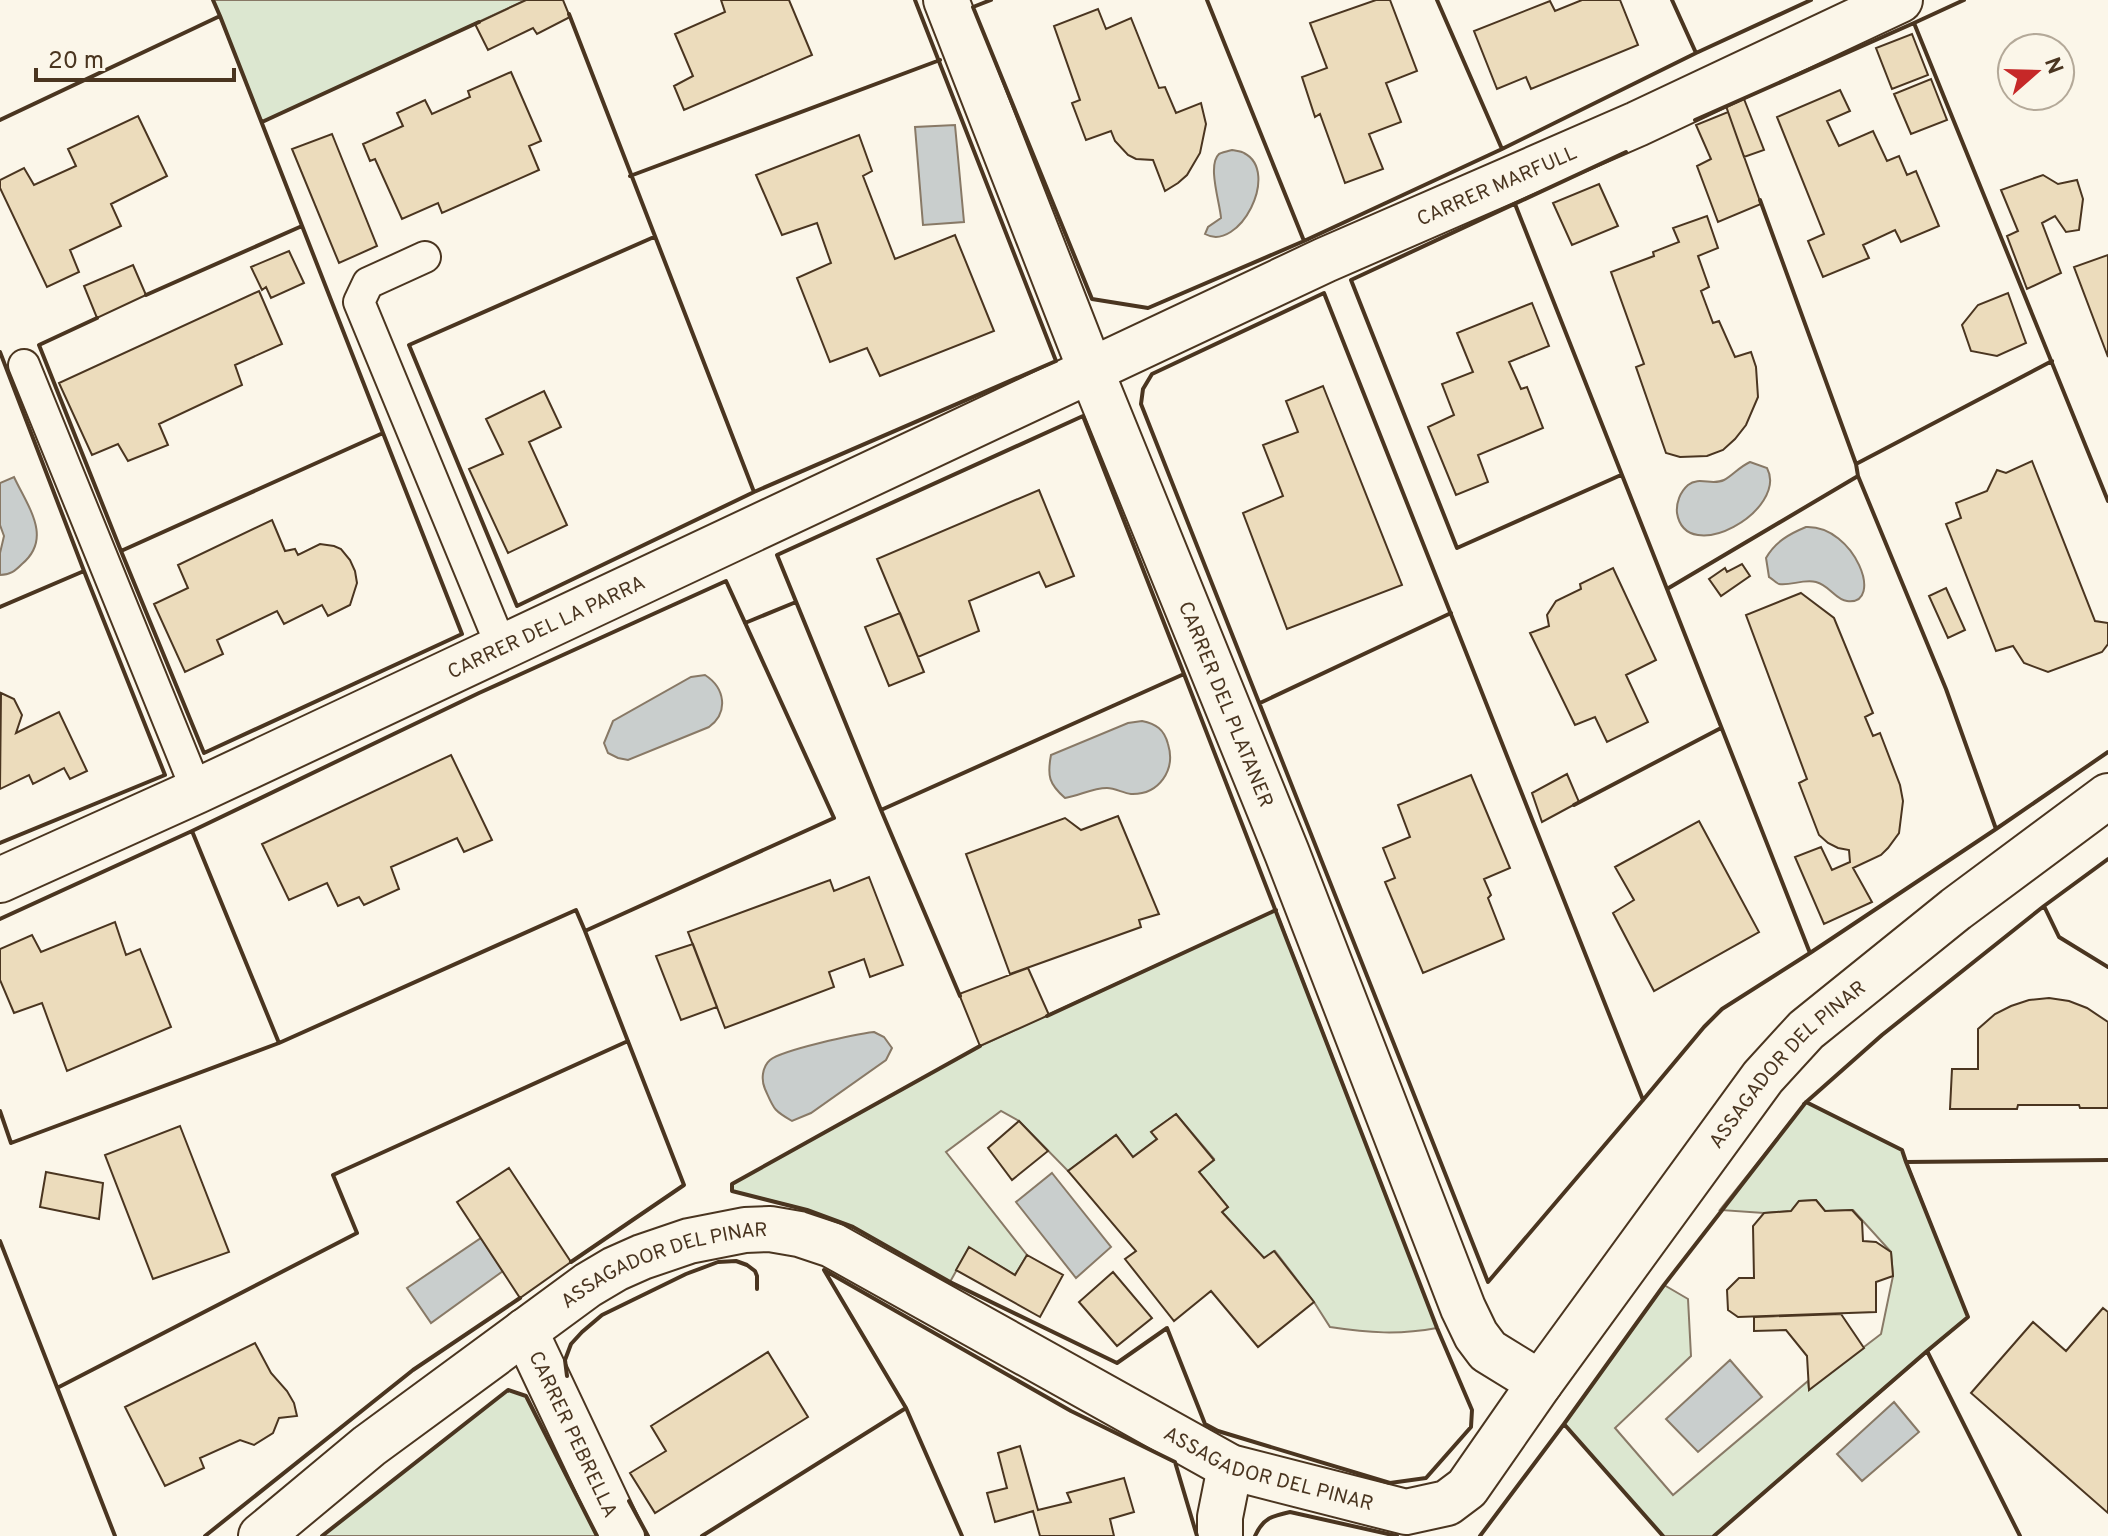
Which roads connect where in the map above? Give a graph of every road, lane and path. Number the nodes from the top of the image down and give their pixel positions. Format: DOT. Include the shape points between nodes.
graph roads {
  1 [pos="946,0"];
  2 [pos="1900,0"];
  3 [pos="425,257"];
  4 [pos="24,365"];
  5 [pos="1091,371"];
  6 [pos="502,648"];
  7 [pos="197,791"];
  8 [pos="2108,796"];
  9 [pos="0,880"];
  10 [pos="525,1331"];
  11 [pos="1540,1383"];
  12 [pos="1230,1467"];
  13 [pos="261,1536"];
  14 [pos="622,1536"];
  15 [pos="1220,1536"];
  1 -- 5 [label="street, CARRER DEL PLATANER"];
  2 -- 5 [label="street, CARRER MARFULL"];
  3 -- 6 [label="lane" via="368,283 359,302"];
  4 -- 7 [label="lane"];
  5 -- 6 [label="street, CARRER DEL LA PARRA"];
  5 -- 11 [label="street, CARRER DEL PLATANER" via="1276,825 1463,1308 1488,1351"];
  6 -- 7 [label="street, CARRER DEL LA PARRA"];
  7 -- 9 [label="street, CARRER DEL LA PARRA"];
  8 -- 11 [label="street, ASSAGADOR DEL PINAR" via="1806,1030 1763,1077"];
  10 -- 12 [label="street, ASSAGADOR DEL PINAR" via="615,1269 667,1248 745,1230 799,1234 832,1245"];
  10 -- 13 [label="street, ASSAGADOR DEL PINAR" via="369,1446"];
  10 -- 14 [label="street, CARRER PEBRELLA"];
  11 -- 12 [label="street, ASSAGADOR DEL PINAR" via="1467,1488 1447,1503 1426,1509 1406,1512"];
  12 -- 15 [label="street"];
}
